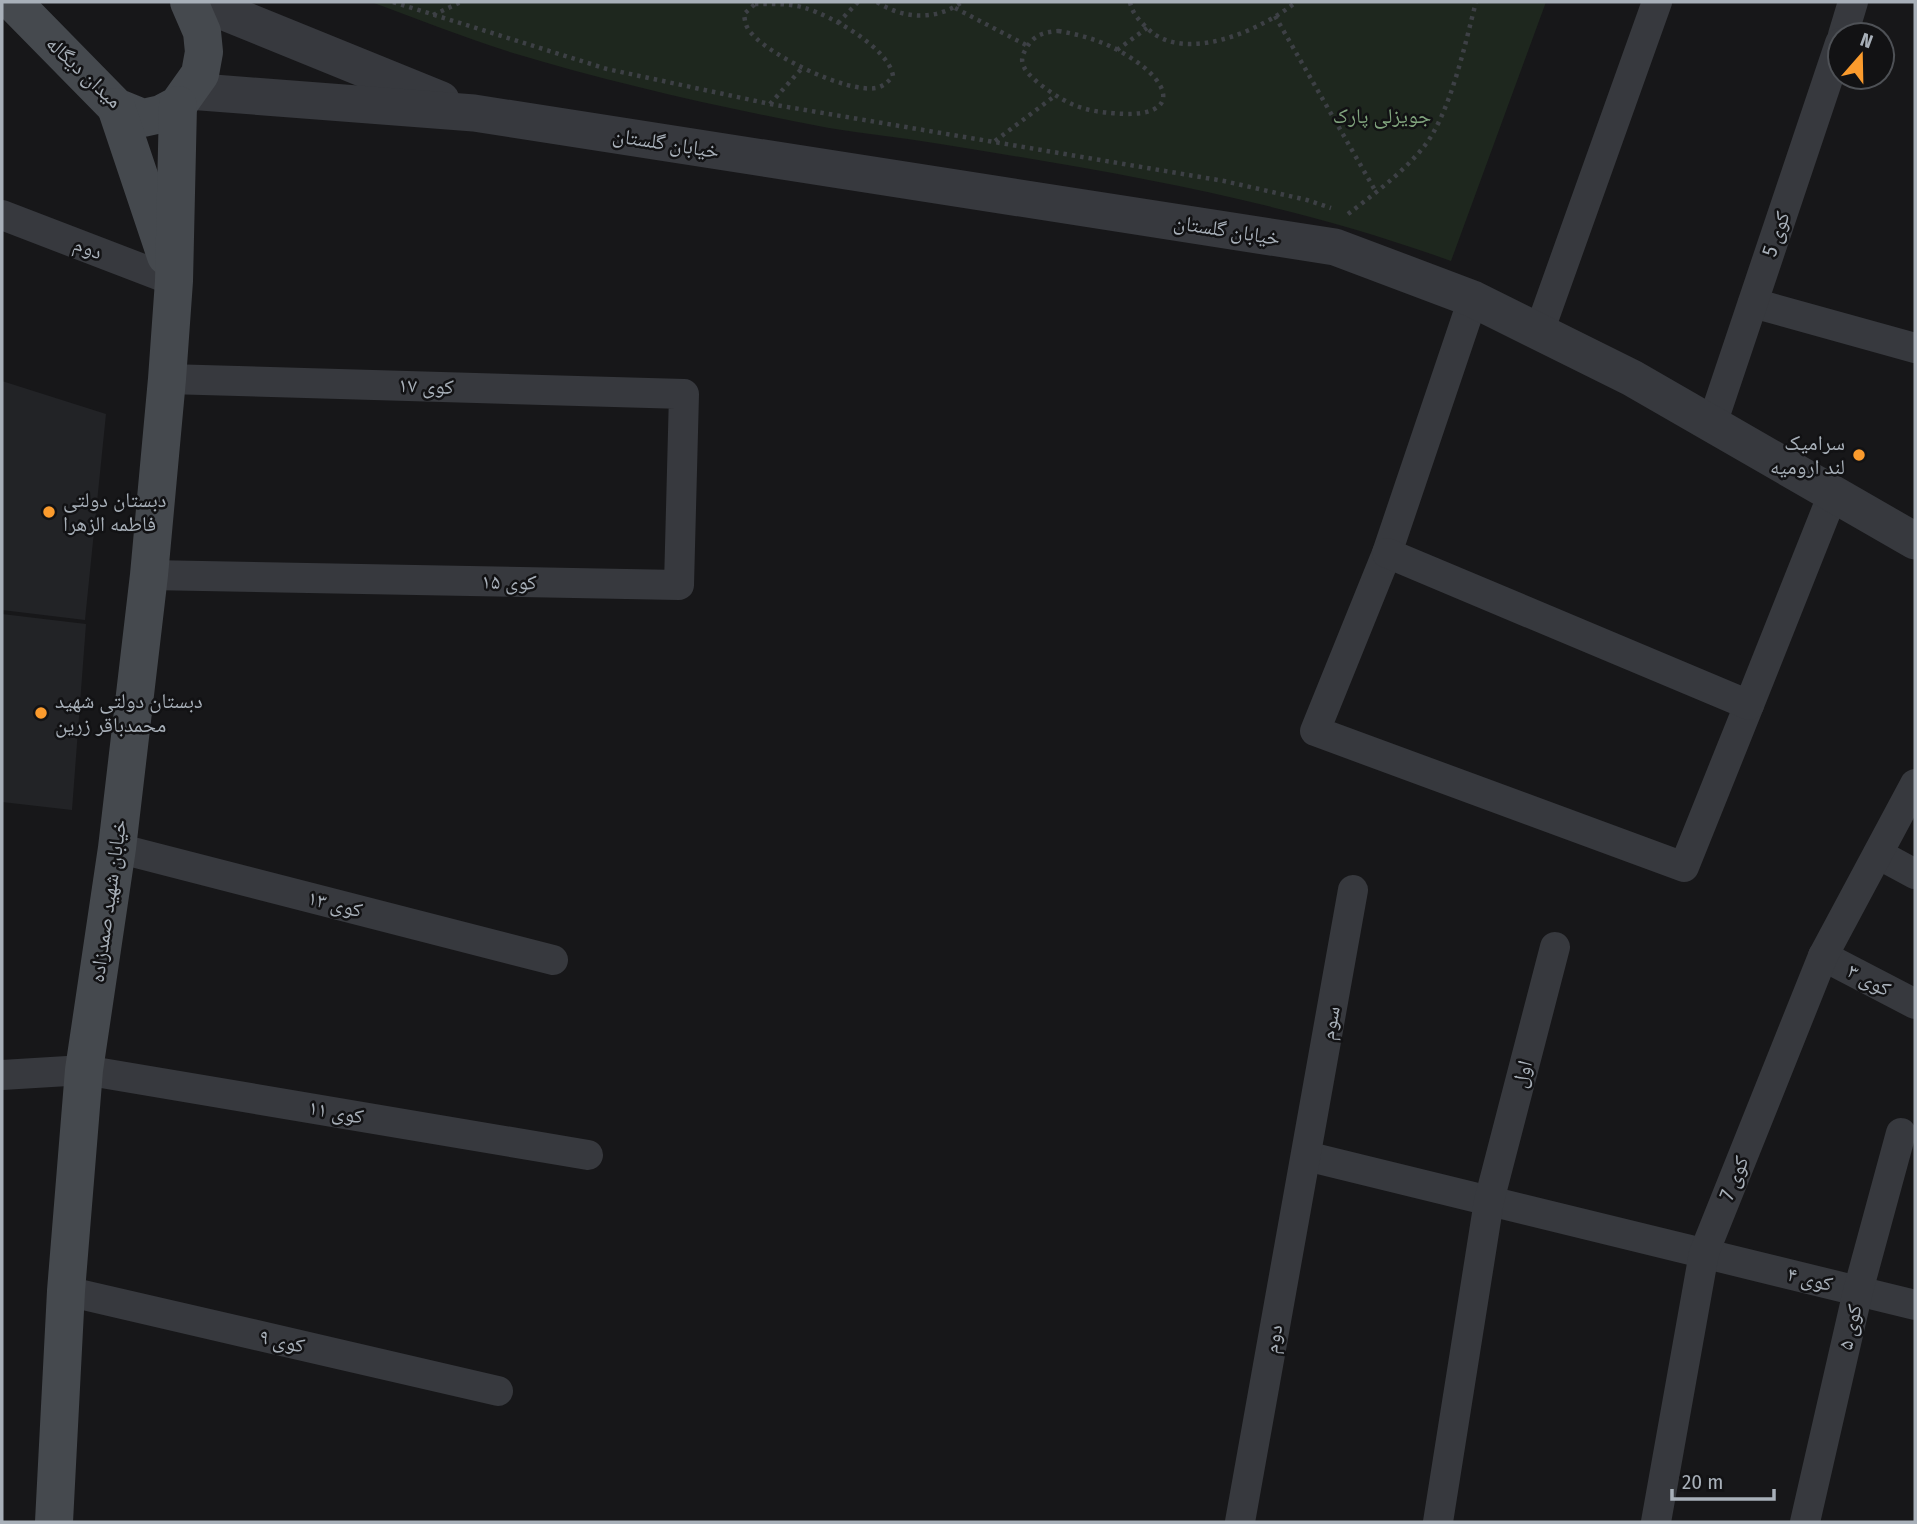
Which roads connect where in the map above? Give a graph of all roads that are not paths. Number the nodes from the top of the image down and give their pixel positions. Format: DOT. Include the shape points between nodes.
graph roads {
  1 [pos="13,2"];
  2 [pos="189,2"];
  3 [pos="200,2"];
  4 [pos="1853,2"];
  5 [pos="1654,13"];
  6 [pos="1847,21"];
  7 [pos="1826,85"];
  8 [pos="183,98"];
  9 [pos="116,107"];
  10 [pos="474,113"];
  11 [pos="2,215"];
  12 [pos="174,281"];
  13 [pos="1472,299"];
  14 [pos="1753,303"];
  15 [pos="1539,332"];
  16 [pos="1915,348"];
  17 [pos="167,379"];
  18 [pos="684,394"];
  19 [pos="1712,424"];
  20 [pos="1833,494"];
  21 [pos="1915,541"];
  22 [pos="1387,553"];
  23 [pos="149,575"];
  24 [pos="1749,705"];
  25 [pos="1915,784"];
  26 [pos="117,848"];
  27 [pos="1878,854"];
  28 [pos="1915,874"];
  29 [pos="1353,890"];
  30 [pos="1555,947"];
  31 [pos="1823,956"];
  32 [pos="554,960"];
  33 [pos="1915,1004"];
  34 [pos="83,1070"];
  35 [pos="2,1075"];
  36 [pos="1901,1133"];
  37 [pos="588,1155"];
  38 [pos="1306,1156"];
  39 [pos="1489,1201"];
  40 [pos="1704,1252"];
  41 [pos="66,1291"];
  42 [pos="1858,1291"];
  43 [pos="1915,1304"];
  44 [pos="498,1391"];
  45 [pos="54,1522"];
  46 [pos="1240,1522"];
  47 [pos="1438,1522"];
  48 [pos="1656,1522"];
  49 [pos="1805,1522"];
  1 -- 9 [label="main road, میدان دیگاله"];
  2 -- 8 [label="main road" via="202,32 204,52 200,74"];
  3 -- 10 [label="street"];
  4 -- 6 [label="street"];
  5 -- 15 [label="street"];
  7 -- 14 [label="street, کوی 5"];
  8 -- 9 [label="main road, میدان دیگاله" via="161,114 143,118"];
  8 -- 10 [label="street"];
  8 -- 12 [label="main road, خیابان شهید صمدزاده"];
  9 -- 12 [label="main road"];
  10 -- 13 [label="street, خیابان گلستان" via="1335,247"];
  11 -- 12 [label="street, دوم"];
  12 -- 17 [label="main road, خیابان شهید صمدزاده"];
  13 -- 15 [label="street, خیابان گلستان"];
  13 -- 22 [label="street"];
  14 -- 16 [label="street"];
  14 -- 19 [label="street, کوی 5"];
  15 -- 19 [label="street, خیابان گلستان"];
  17 -- 18 [label="street, کوی ۱۷"];
  17 -- 23 [label="main road, خیابان شهید صمدزاده"];
  18 -- 23 [label="street, کوی ۱۵" via="679,585"];
  19 -- 20 [label="street, خیابان گلستان"];
  20 -- 21 [label="street, خیابان گلستان"];
  20 -- 24 [label="street"];
  22 -- 24 [label="street"];
  22 -- 24 [label="street" via="1315,731 1684,867"];
  23 -- 26 [label="main road, خیابان شهید صمدزاده"];
  25 -- 27 [label="street"];
  26 -- 32 [label="street, کوی ۱۳"];
  26 -- 34 [label="main road, خیابان شهید صمدزاده"];
  27 -- 28 [label="street"];
  27 -- 31 [label="street, کوی 7"];
  29 -- 38 [label="street, سوم"];
  30 -- 39 [label="street, اول"];
  31 -- 33 [label="street, کوی ۳"];
  31 -- 40 [label="street, کوی 7"];
  34 -- 35 [label="street, کوی ۱۱"];
  34 -- 37 [label="street, کوی ۱۱"];
  34 -- 41 [label="main road, خیابان شهید صمدزاده"];
  36 -- 42 [label="street, کوی ۵"];
  38 -- 39 [label="street, کوی ۴"];
  38 -- 46 [label="street, دوم"];
  39 -- 40 [label="street, کوی ۴"];
  39 -- 47 [label="street, اول"];
  40 -- 42 [label="street, کوی ۴"];
  40 -- 48 [label="street, کوی 7"];
  41 -- 44 [label="street, کوی ۹"];
  41 -- 45 [label="main road, خیابان شهید صمدزاده"];
  42 -- 43 [label="street, کوی ۴"];
  42 -- 49 [label="street, کوی ۵"];
}
